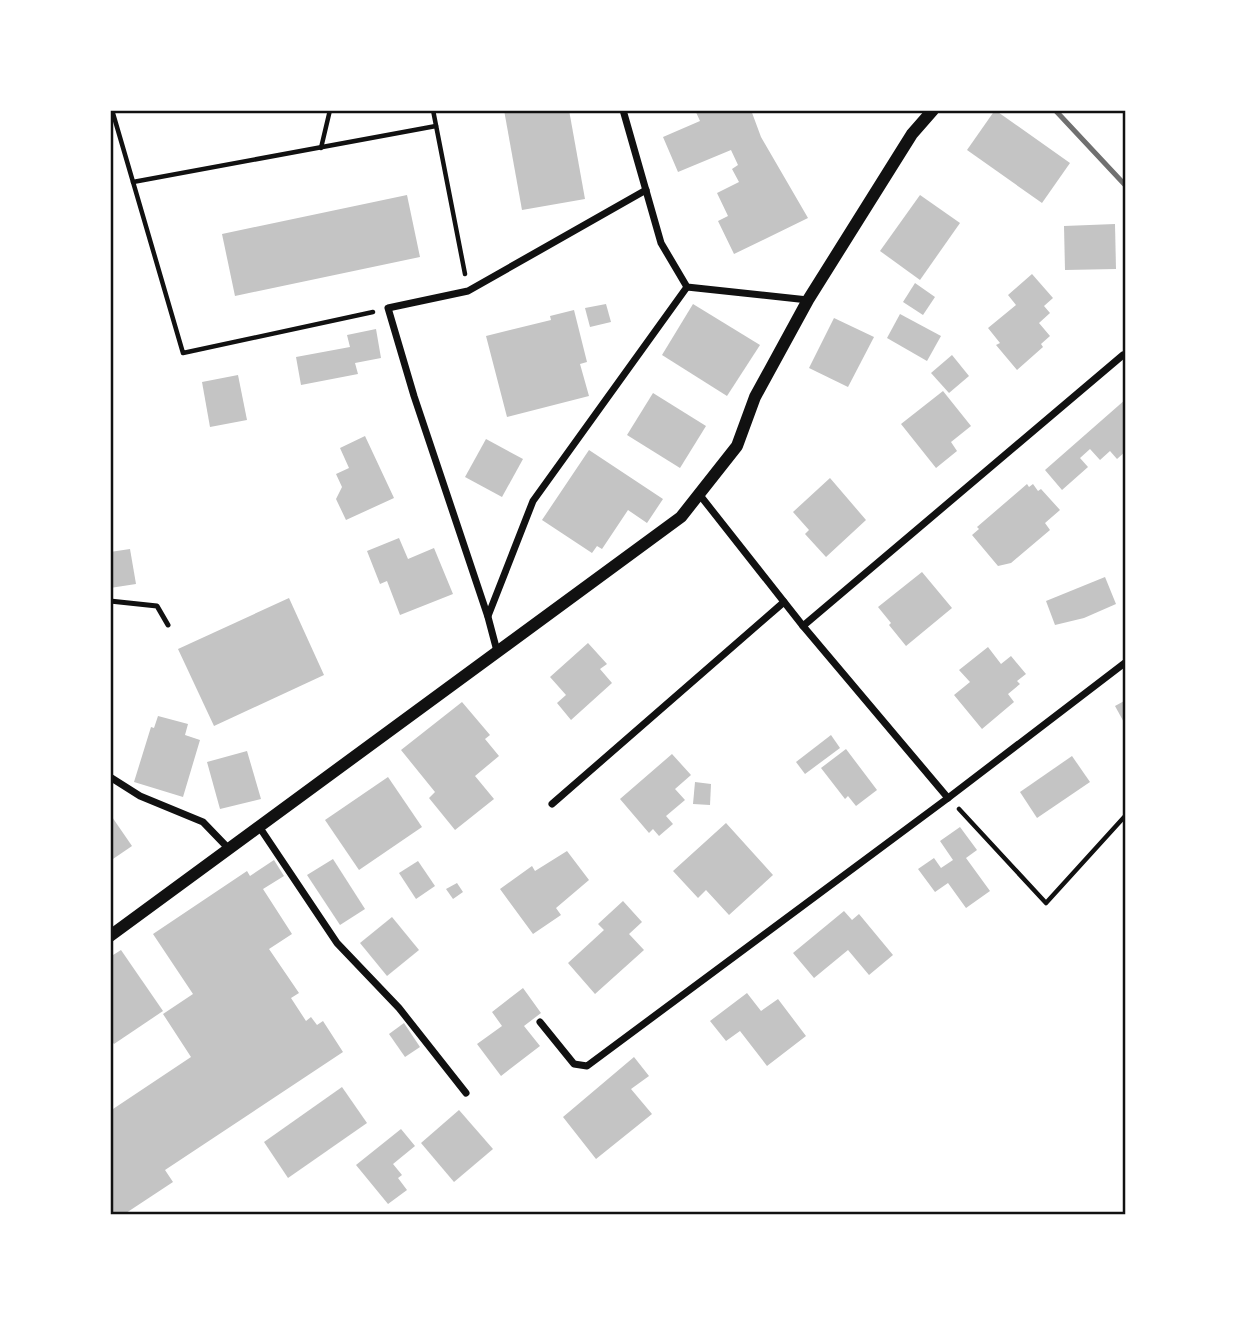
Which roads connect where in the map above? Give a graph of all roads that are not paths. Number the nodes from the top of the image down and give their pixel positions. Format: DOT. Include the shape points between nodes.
graph roads {
  1 [pos="622,110"];
  2 [pos="933,110"];
  3 [pos="646,190"];
  4 [pos="687,286"];
  5 [pos="808,300"];
  6 [pos="1123,355"];
  7 [pos="699,494"];
  8 [pos="110,601"];
  9 [pos="785,602"];
  10 [pos="488,617"];
  11 [pos="168,625"];
  12 [pos="803,626"];
  13 [pos="497,651"];
  14 [pos="1126,662"];
  15 [pos="110,777"];
  16 [pos="948,797"];
  17 [pos="551,804"];
  18 [pos="260,828"];
  19 [pos="229,850"];
  20 [pos="110,936"];
  21 [pos="540,1022"];
  22 [pos="466,1093"];
  1 -- 3 [label="street"];
  2 -- 5 [label="street" via="912,134"];
  3 -- 4 [label="street" via="661,243"];
  3 -- 10 [label="street" via="468,291 388,308"];
  4 -- 5 [label="street"];
  4 -- 10 [label="street" via="533,501"];
  5 -- 7 [label="street" via="755,397 737,446"];
  6 -- 12 [label="street"];
  7 -- 9 [label="street"];
  7 -- 13 [label="street" via="681,517"];
  8 -- 11 [label="lane" via="157,606"];
  9 -- 12 [label="street"];
  9 -- 17 [label="street"];
  10 -- 13 [label="street"];
  12 -- 16 [label="street"];
  13 -- 18 [label="street"];
  14 -- 16 [label="street"];
  15 -- 19 [label="street" via="140,796 203,822"];
  16 -- 21 [label="street" via="587,1066 574,1064"];
  18 -- 19 [label="street"];
  18 -- 22 [label="street" via="337,943 398,1008"];
  19 -- 20 [label="street"];
}
